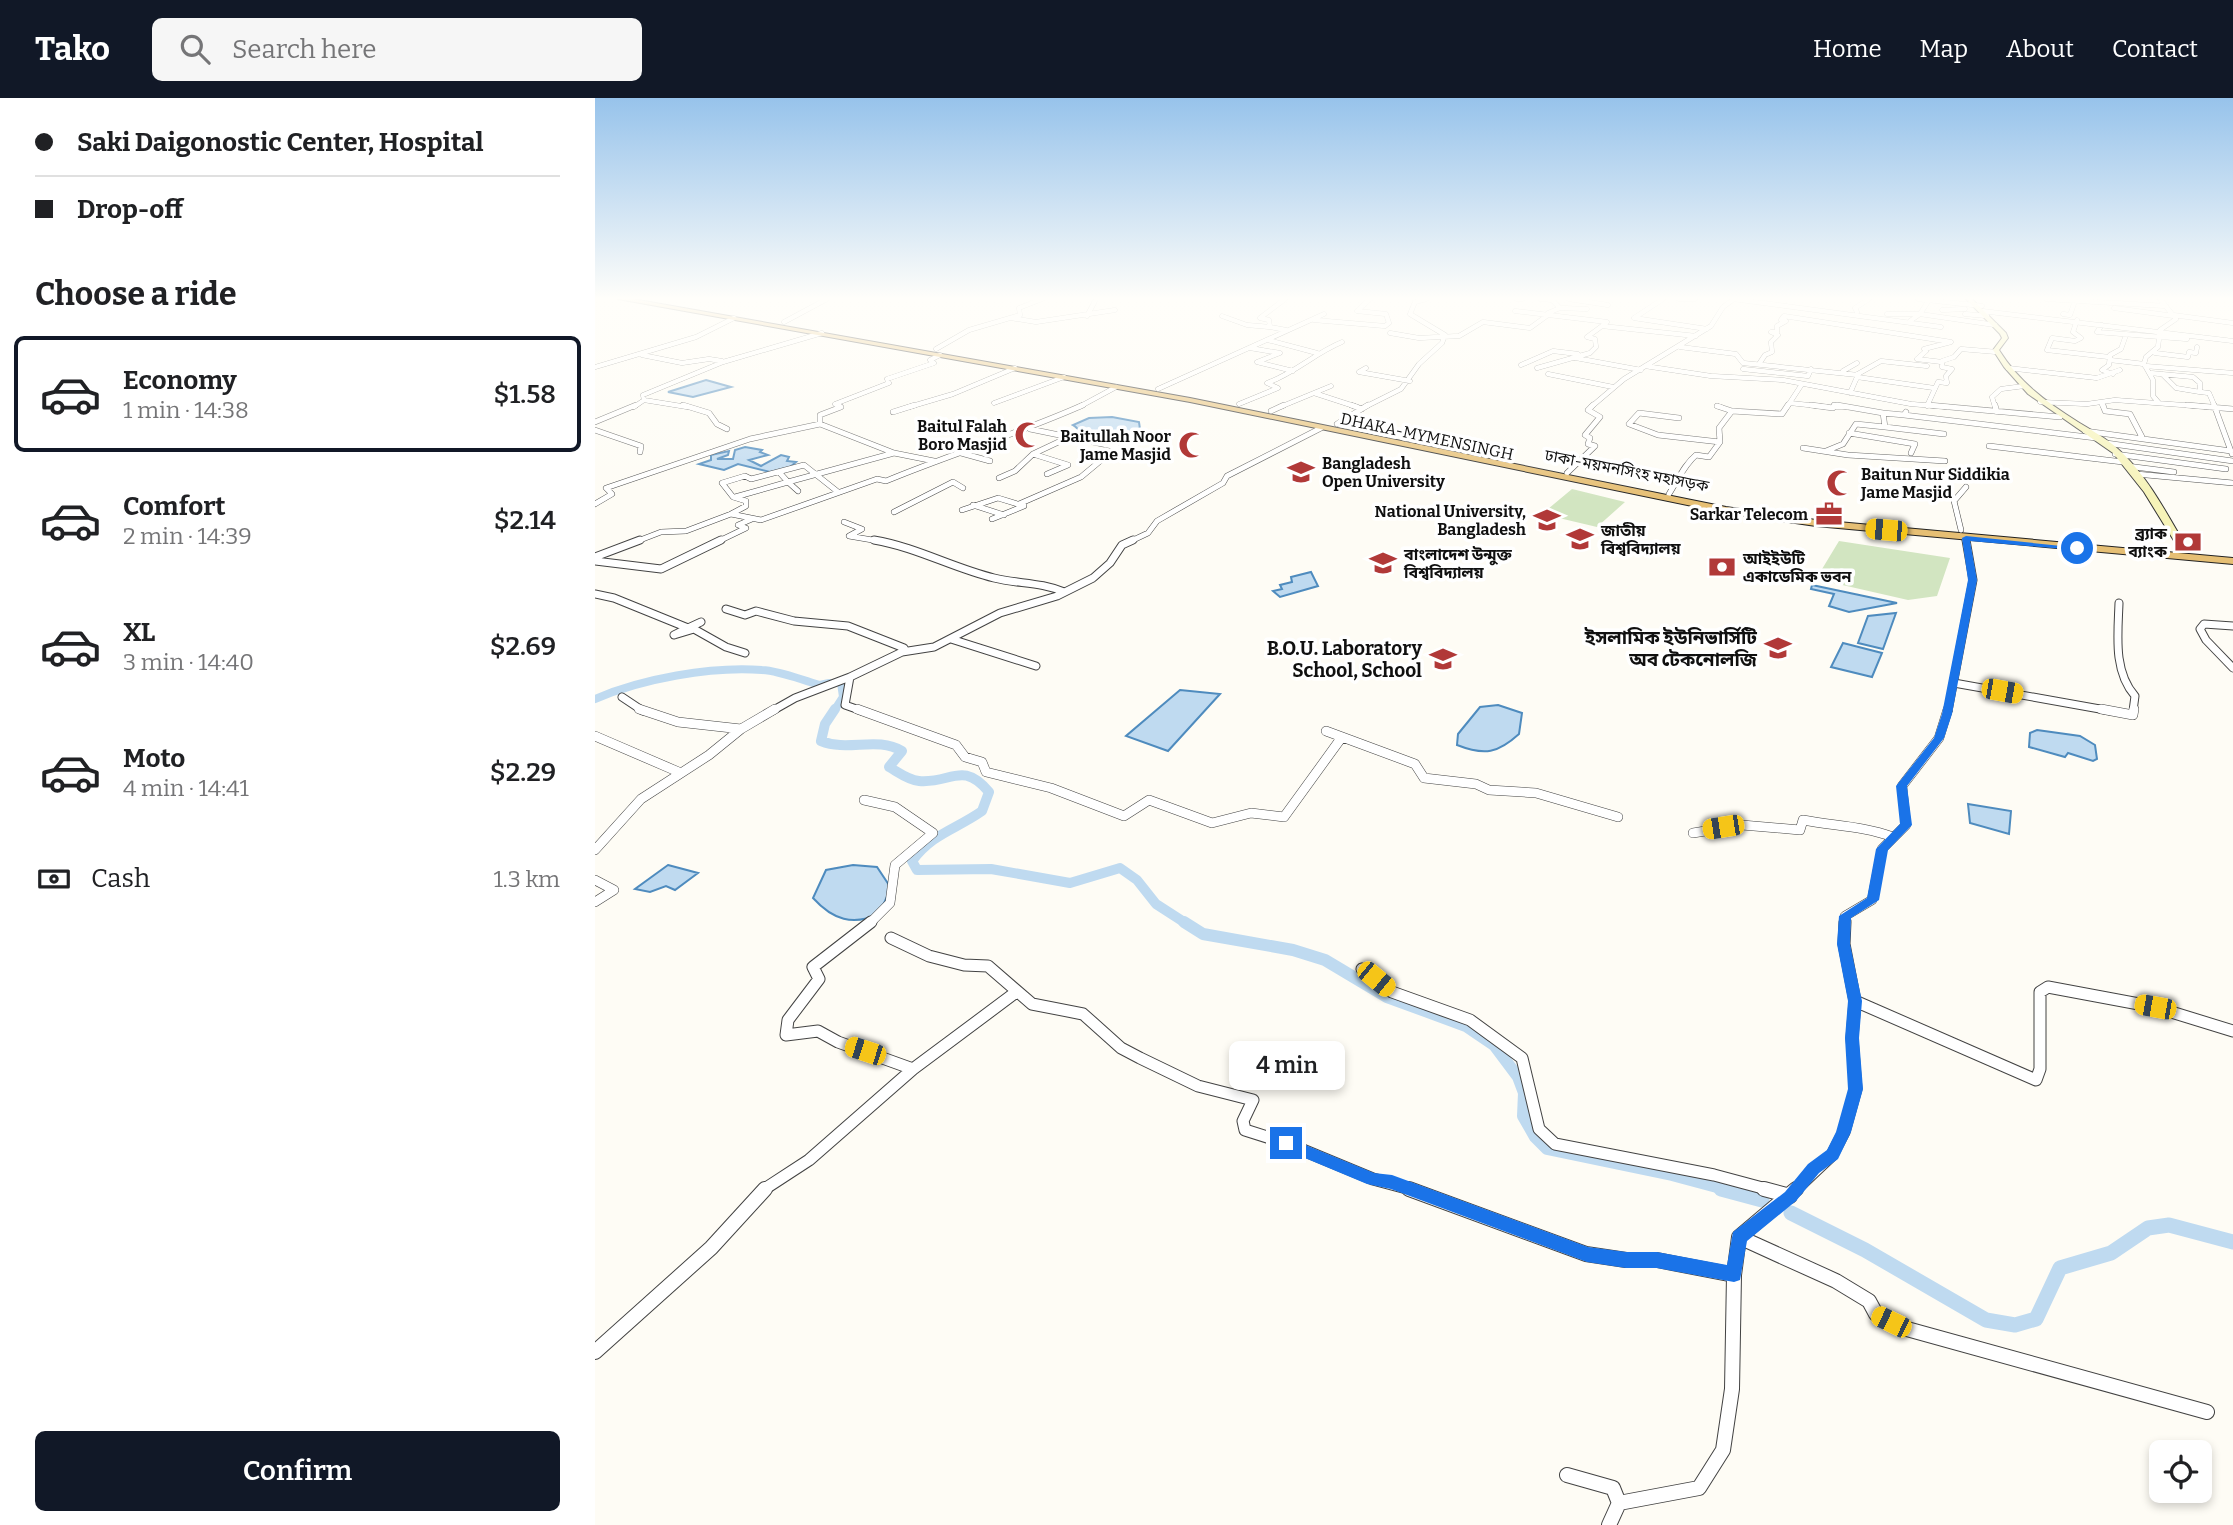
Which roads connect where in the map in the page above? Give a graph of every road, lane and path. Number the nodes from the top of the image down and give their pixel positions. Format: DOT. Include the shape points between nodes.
graph roads {
  1 [pos="2144,365"];
  2 [pos="714,366"];
  3 [pos="926,366"];
  4 [pos="1003,366"];
  5 [pos="1019,366"];
  6 [pos="1210,366"];
  7 [pos="1271,366"];
  8 [pos="1301,366"];
  9 [pos="1418,366"];
  10 [pos="1545,366"];
  11 [pos="1627,366"];
  12 [pos="1647,366"];
  13 [pos="1776,366"];
  14 [pos="1855,366"];
  15 [pos="1867,366"];
  16 [pos="1943,366"];
  17 [pos="2105,366"];
  18 [pos="2151,366"];
  19 [pos="1015,368"];
  20 [pos="1366,368"];
  21 [pos="1537,368"];
  22 [pos="1643,368"];
  23 [pos="2008,368"];
  24 [pos="1743,369"];
  25 [pos="1811,369"];
  26 [pos="2120,370"];
  27 [pos="1293,371"];
  28 [pos="1841,371"];
  29 [pos="2150,373"];
  30 [pos="2233,373"];
  31 [pos="1548,374"];
  32 [pos="2115,374"];
  33 [pos="2162,374"];
  34 [pos="1857,376"];
  35 [pos="1064,377"];
  36 [pos="1410,381"];
  37 [pos="1802,383"];
  38 [pos="1331,386"];
  39 [pos="2024,386"];
  40 [pos="1117,387"];
  41 [pos="1613,387"];
  42 [pos="1934,388"];
  43 [pos="1158,389"];
  44 [pos="2200,392"];
  45 [pos="1312,393"];
  46 [pos="1850,393"];
  47 [pos="644,400"];
  48 [pos="2040,402"];
  49 [pos="2101,402"];
  50 [pos="993,403"];
  51 [pos="1790,403"];
  52 [pos="2159,403"];
  53 [pos="1239,404"];
  54 [pos="1911,404"];
  55 [pos="1717,406"];
  56 [pos="1927,406"];
  57 [pos="2213,407"];
  58 [pos="1362,409"];
  59 [pos="2233,410"];
  60 [pos="1272,411"];
  61 [pos="1732,411"];
  62 [pos="1997,411"];
  63 [pos="893,412"];
  64 [pos="1883,413"];
  65 [pos="1967,413"];
  66 [pos="1904,415"];
  67 [pos="2040,415"];
  68 [pos="2060,417"];
  69 [pos="1679,418"];
  70 [pos="595,422"];
  71 [pos="1337,424"];
  72 [pos="820,425"];
  73 [pos="1885,427"];
  74 [pos="1321,428"];
  75 [pos="727,429"];
  76 [pos="1028,429"];
  77 [pos="595,430"];
  78 [pos="2085,430"];
  79 [pos="1849,433"];
  80 [pos="1944,434"];
  81 [pos="1069,437"];
  82 [pos="2142,437"];
  83 [pos="2096,438"];
  84 [pos="1720,442"];
  85 [pos="2106,443"];
  86 [pos="1989,446"];
  87 [pos="1803,448"];
  88 [pos="1819,451"];
  89 [pos="640,452"];
  90 [pos="894,453"];
  91 [pos="959,453"];
  92 [pos="1912,453"];
  93 [pos="1034,454"];
  94 [pos="2115,454"];
  95 [pos="2215,458"];
  96 [pos="2232,458"];
  97 [pos="936,461"];
  98 [pos="990,461"];
  99 [pos="1945,461"];
  100 [pos="2124,463"];
  101 [pos="2226,469"];
  102 [pos="779,472"];
  103 [pos="1567,473"];
  104 [pos="1047,474"];
  105 [pos="2136,474"];
  106 [pos="816,475"];
  107 [pos="999,478"];
  108 [pos="2206,481"];
  109 [pos="788,482"];
  110 [pos="2233,482"];
  111 [pos="1966,487"];
  112 [pos="963,488"];
  113 [pos="798,491"];
  114 [pos="838,492"];
  115 [pos="1669,494"];
  116 [pos="733,497"];
  117 [pos="595,504"];
  118 [pos="1019,504"];
  119 [pos="973,505"];
  120 [pos="963,510"];
  121 [pos="894,512"];
  122 [pos="731,514"];
  123 [pos="1004,515"];
  124 [pos="754,519"];
  125 [pos="992,519"];
  126 [pos="844,522"];
  127 [pos="1963,534"];
  128 [pos="2184,550"];
  129 [pos="2233,554"];
  130 [pos="595,559"];
  131 [pos="2233,561"];
  132 [pos="1065,592"];
  133 [pos="595,594"];
  134 [pos="2119,603"];
  135 [pos="726,609"];
  136 [pos="701,622"];
  137 [pos="2233,626"];
  138 [pos="688,628"];
  139 [pos="951,639"];
  140 [pos="902,652"];
  141 [pos="745,653"];
  142 [pos="1035,666"];
  143 [pos="2233,668"];
  144 [pos="850,677"];
  145 [pos="1954,683"];
  146 [pos="622,697"];
  147 [pos="741,729"];
  148 [pos="1326,731"];
  149 [pos="595,736"];
  150 [pos="1342,737"];
  151 [pos="681,773"];
  152 [pos="864,800"];
  153 [pos="1618,817"];
  154 [pos="1693,833"];
  155 [pos="1893,837"];
  156 [pos="595,850"];
  157 [pos="595,880"];
  158 [pos="595,902"];
  159 [pos="891,938"];
  160 [pos="1362,969"];
  161 [pos="1015,993"];
  162 [pos="1855,1001"];
  163 [pos="2233,1031"];
  164 [pos="913,1069"];
  165 [pos="1790,1196"];
  166 [pos="1739,1237"];
  167 [pos="1734,1275"];
  168 [pos="595,1352"];
  169 [pos="2207,1412"];
  170 [pos="1567,1475"];
  171 [pos="1619,1503"];
  172 [pos="1609,1525"];
  1 -- 29 [label="street"];
  2 -- 47 [label="street" via="643,395"];
  3 -- 72 [label="street" via="835,404 841,407 820,415"];
  4 -- 19 [label="highway, DHAKA-MYMENSINGH"];
  5 -- 43 [label="highway, ঢাকা-ময়মনসিংহ মহাসড়ক"];
  6 -- 43 [label="street"];
  7 -- 27 [label="street"];
  8 -- 27 [label="street"];
  9 -- 36 [label="street"];
  10 -- 21 [label="street"];
  11 -- 22 [label="street"];
  12 -- 22 [label="street"];
  13 -- 25 [label="street"];
  14 -- 28 [label="street"];
  15 -- 34 [label="street"];
  16 -- 42 [label="street" via="1952,369 1947,383 1938,382"];
  17 -- 32 [label="street" via="2102,370"];
  18 -- 30 [label="street"];
  19 -- 35 [label="highway, DHAKA-MYMENSINGH"];
  19 -- 63 [label="street"];
  20 -- 36 [label="street" via="1359,372"];
  22 -- 37 [label="street"];
  22 -- 41 [label="street"];
  23 -- 32 [label="street" via="2097,378"];
  23 -- 39 [label="main road"];
  24 -- 25 [label="street" via="1808,376"];
  25 -- 28 [label="street"];
  26 -- 32 [label="street"];
  27 -- 53 [label="street" via="1266,383 1278,388"];
  28 -- 34 [label="street"];
  29 -- 33 [label="street"];
  29 -- 52 [label="street" via="2153,396"];
  31 -- 41 [label="street"];
  33 -- 44 [label="street" via="2176,388"];
  33 -- 44 [label="street" via="2193,377 2202,385"];
  34 -- 42 [label="street"];
  34 -- 46 [label="street"];
  35 -- 40 [label="highway, DHAKA-MYMENSINGH"];
  35 -- 50 [label="street"];
  36 -- 58 [label="street"];
  37 -- 46 [label="street"];
  37 -- 51 [label="street"];
  38 -- 45 [label="street"];
  39 -- 48 [label="main road"];
  39 -- 62 [label="street" via="2010,386 1992,395"];
  40 -- 74 [label="highway, DHAKA-MYMENSINGH"];
  40 -- 76 [label="street"];
  41 -- 103 [label="street" via="1588,410 1600,417 1585,435 1595,447"];
  42 -- 56 [label="street"];
  43 -- 53 [label="highway, ঢাকা-ময়মনসিংহ মহাসড়ক"];
  44 -- 57 [label="street" via="2209,393"];
  45 -- 58 [label="street"];
  45 -- 60 [label="street"];
  46 -- 54 [label="street"];
  47 -- 70 [label="street"];
  47 -- 75 [label="street" via="709,413 717,425"];
  48 -- 49 [label="street"];
  48 -- 68 [label="main road"];
  49 -- 52 [label="street"];
  49 -- 82 [label="street" via="2105,411 2130,414"];
  51 -- 61 [label="street" via="1782,414"];
  51 -- 64 [label="street"];
  52 -- 57 [label="street"];
  53 -- 60 [label="highway, ঢাকা-ময়মনসিংহ মহাসড়ক"];
  54 -- 56 [label="street"];
  54 -- 66 [label="street"];
  55 -- 61 [label="street"];
  56 -- 62 [label="street"];
  57 -- 59 [label="street"];
  57 -- 96 [label="street"];
  58 -- 71 [label="street"];
  60 -- 71 [label="highway, ঢাকা-ময়মনসিংহ মহাসড়ক"];
  61 -- 84 [label="street" via="1719,428"];
  62 -- 67 [label="street"];
  64 -- 66 [label="street"];
  64 -- 73 [label="street"];
  65 -- 67 [label="street" via="2042,421"];
  66 -- 83 [label="street"];
  67 -- 68 [label="street"];
  68 -- 78 [label="main road"];
  69 -- 84 [label="street" via="1639,412 1629,424 1636,430"];
  71 -- 103 [label="highway, ঢাকা-ময়মনসিংহ মহাসড়ক"];
  72 -- 90 [label="street"];
  72 -- 117 [label="street" via="777,431 606,488 612,494"];
  73 -- 79 [label="street" via="1856,424"];
  73 -- 80 [label="street"];
  74 -- 127 [label="highway, DHAKA-MYMENSINGH" via="1726,510 1816,523"];
  74 -- 132 [label="street" via="1227,476 1223,483 1157,521 1148,533 1122,545 1093,578"];
  76 -- 81 [label="street"];
  76 -- 91 [label="street"];
  77 -- 89 [label="street" via="641,446"];
  78 -- 82 [label="street"];
  78 -- 83 [label="main road"];
  79 -- 88 [label="street" via="1837,448"];
  79 -- 92 [label="street" via="1915,444"];
  81 -- 93 [label="street"];
  81 -- 118 [label="street" via="1117,447 1081,477"];
  82 -- 96 [label="street"];
  83 -- 85 [label="main road"];
  84 -- 115 [label="street" via="1709,457 1696,455 1685,464"];
  85 -- 94 [label="main road"];
  85 -- 95 [label="street"];
  86 -- 100 [label="street"];
  87 -- 88 [label="street"];
  88 -- 99 [label="street"];
  90 -- 97 [label="street"];
  90 -- 106 [label="street"];
  91 -- 97 [label="street"];
  91 -- 98 [label="street"];
  93 -- 104 [label="street" via="1068,465"];
  93 -- 107 [label="street"];
  94 -- 100 [label="main road"];
  94 -- 101 [label="street"];
  95 -- 96 [label="street"];
  95 -- 101 [label="street"];
  97 -- 114 [label="street" via="885,481 877,479"];
  100 -- 105 [label="main road"];
  100 -- 108 [label="street" via="2202,476"];
  101 -- 110 [label="street"];
  102 -- 106 [label="street" via="804,466"];
  102 -- 109 [label="street"];
  102 -- 116 [label="street" via="722,483"];
  103 -- 115 [label="highway, ঢাকা-ময়মনসিংহ মহাসড়ক"];
  105 -- 108 [label="street"];
  105 -- 128 [label="main road"];
  106 -- 109 [label="street"];
  106 -- 114 [label="street"];
  108 -- 110 [label="street"];
  109 -- 113 [label="street"];
  109 -- 116 [label="street"];
  111 -- 127 [label="street" via="1954,501"];
  112 -- 121 [label="street" via="953,482 940,486"];
  114 -- 124 [label="street"];
  115 -- 127 [label="highway, ঢাকা-ময়মনসিংহ মহাসড়ক"];
  116 -- 122 [label="street" via="746,501 746,506"];
  118 -- 119 [label="street" via="998,498"];
  118 -- 123 [label="street" via="1024,506"];
  119 -- 120 [label="street"];
  119 -- 123 [label="street"];
  122 -- 124 [label="street"];
  122 -- 130 [label="street" via="685,531 661,532"];
  123 -- 125 [label="street"];
  124 -- 130 [label="street" via="738,525 746,528 661,569"];
  126 -- 132 [label="street" via="862,529 849,536 903,545 994,578 1048,585"];
  127 -- 128 [label="highway, ঢাকা-ময়মনসিংহ মহাসড়ক"];
  127 -- 131 [label="highway, DHAKA-MYMENSINGH"];
  127 -- 145 [label="street" via="1973,580"];
  128 -- 129 [label="highway, ঢাকা-ময়মনসিংহ মহাসড়ক"];
  132 -- 139 [label="street" via="1000,613"];
  133 -- 138 [label="street"];
  134 -- 145 [label="street" via="2117,659 2127,689 2135,696 2133,715"];
  135 -- 140 [label="street" via="848,626 904,648"];
  136 -- 138 [label="street"];
  137 -- 143 [label="street" via="2204,624 2200,629"];
  138 -- 141 [label="street" via="674,635 694,629"];
  139 -- 140 [label="street"];
  139 -- 142 [label="street"];
  140 -- 144 [label="street"];
  144 -- 147 [label="street" via="795,698"];
  144 -- 150 [label="street" via="845,705 956,745 965,757 982,762 986,772 1051,788 1124,816 1149,800 1212,823 1251,813 1284,817"];
  145 -- 155 [label="street" via="1939,738 1902,786 1906,825"];
  146 -- 147 [label="street" via="641,710 672,719"];
  147 -- 151 [label="street"];
  148 -- 150 [label="street"];
  149 -- 151 [label="street"];
  150 -- 153 [label="street" via="1415,764 1424,778 1536,793"];
  151 -- 156 [label="street" via="642,799"];
  152 -- 164 [label="street" via="895,807 933,833 895,865 894,891 881,915 813,967 819,979 788,1020 786,1035 818,1031"];
  154 -- 155 [label="street" via="1742,825 1800,830 1803,820 1845,828 1862,825"];
  155 -- 162 [label="street" via="1882,849 1872,900 1845,916 1844,944"];
  157 -- 158 [label="street" via="614,890"];
  159 -- 161 [label="street" via="929,956 988,967"];
  160 -- 165 [label="street" via="1392,992 1470,1020 1522,1058 1539,1129 1555,1144 1714,1175"];
  161 -- 164 [label="street"];
  161 -- 167 [label="street" via="1032,1004 1083,1014 1121,1048 1198,1086 1253,1100 1243,1121 1245,1130 1587,1254 1657,1260"];
  162 -- 163 [label="street" via="2036,1080 2040,992 2048,987 2155,1007"];
  162 -- 165 [label="street" via="1856,1089 1844,1132 1832,1155"];
  164 -- 168 [label="street" via="809,1160 762,1191 711,1248"];
  165 -- 166 [label="street"];
  166 -- 167 [label="street"];
  166 -- 169 [label="street" via="1836,1281 1869,1301 1875,1314 1907,1329"];
  167 -- 171 [label="street" via="1732,1389 1723,1450 1699,1488"];
  170 -- 171 [label="street" via="1613,1488"];
  171 -- 172 [label="street"];
}
